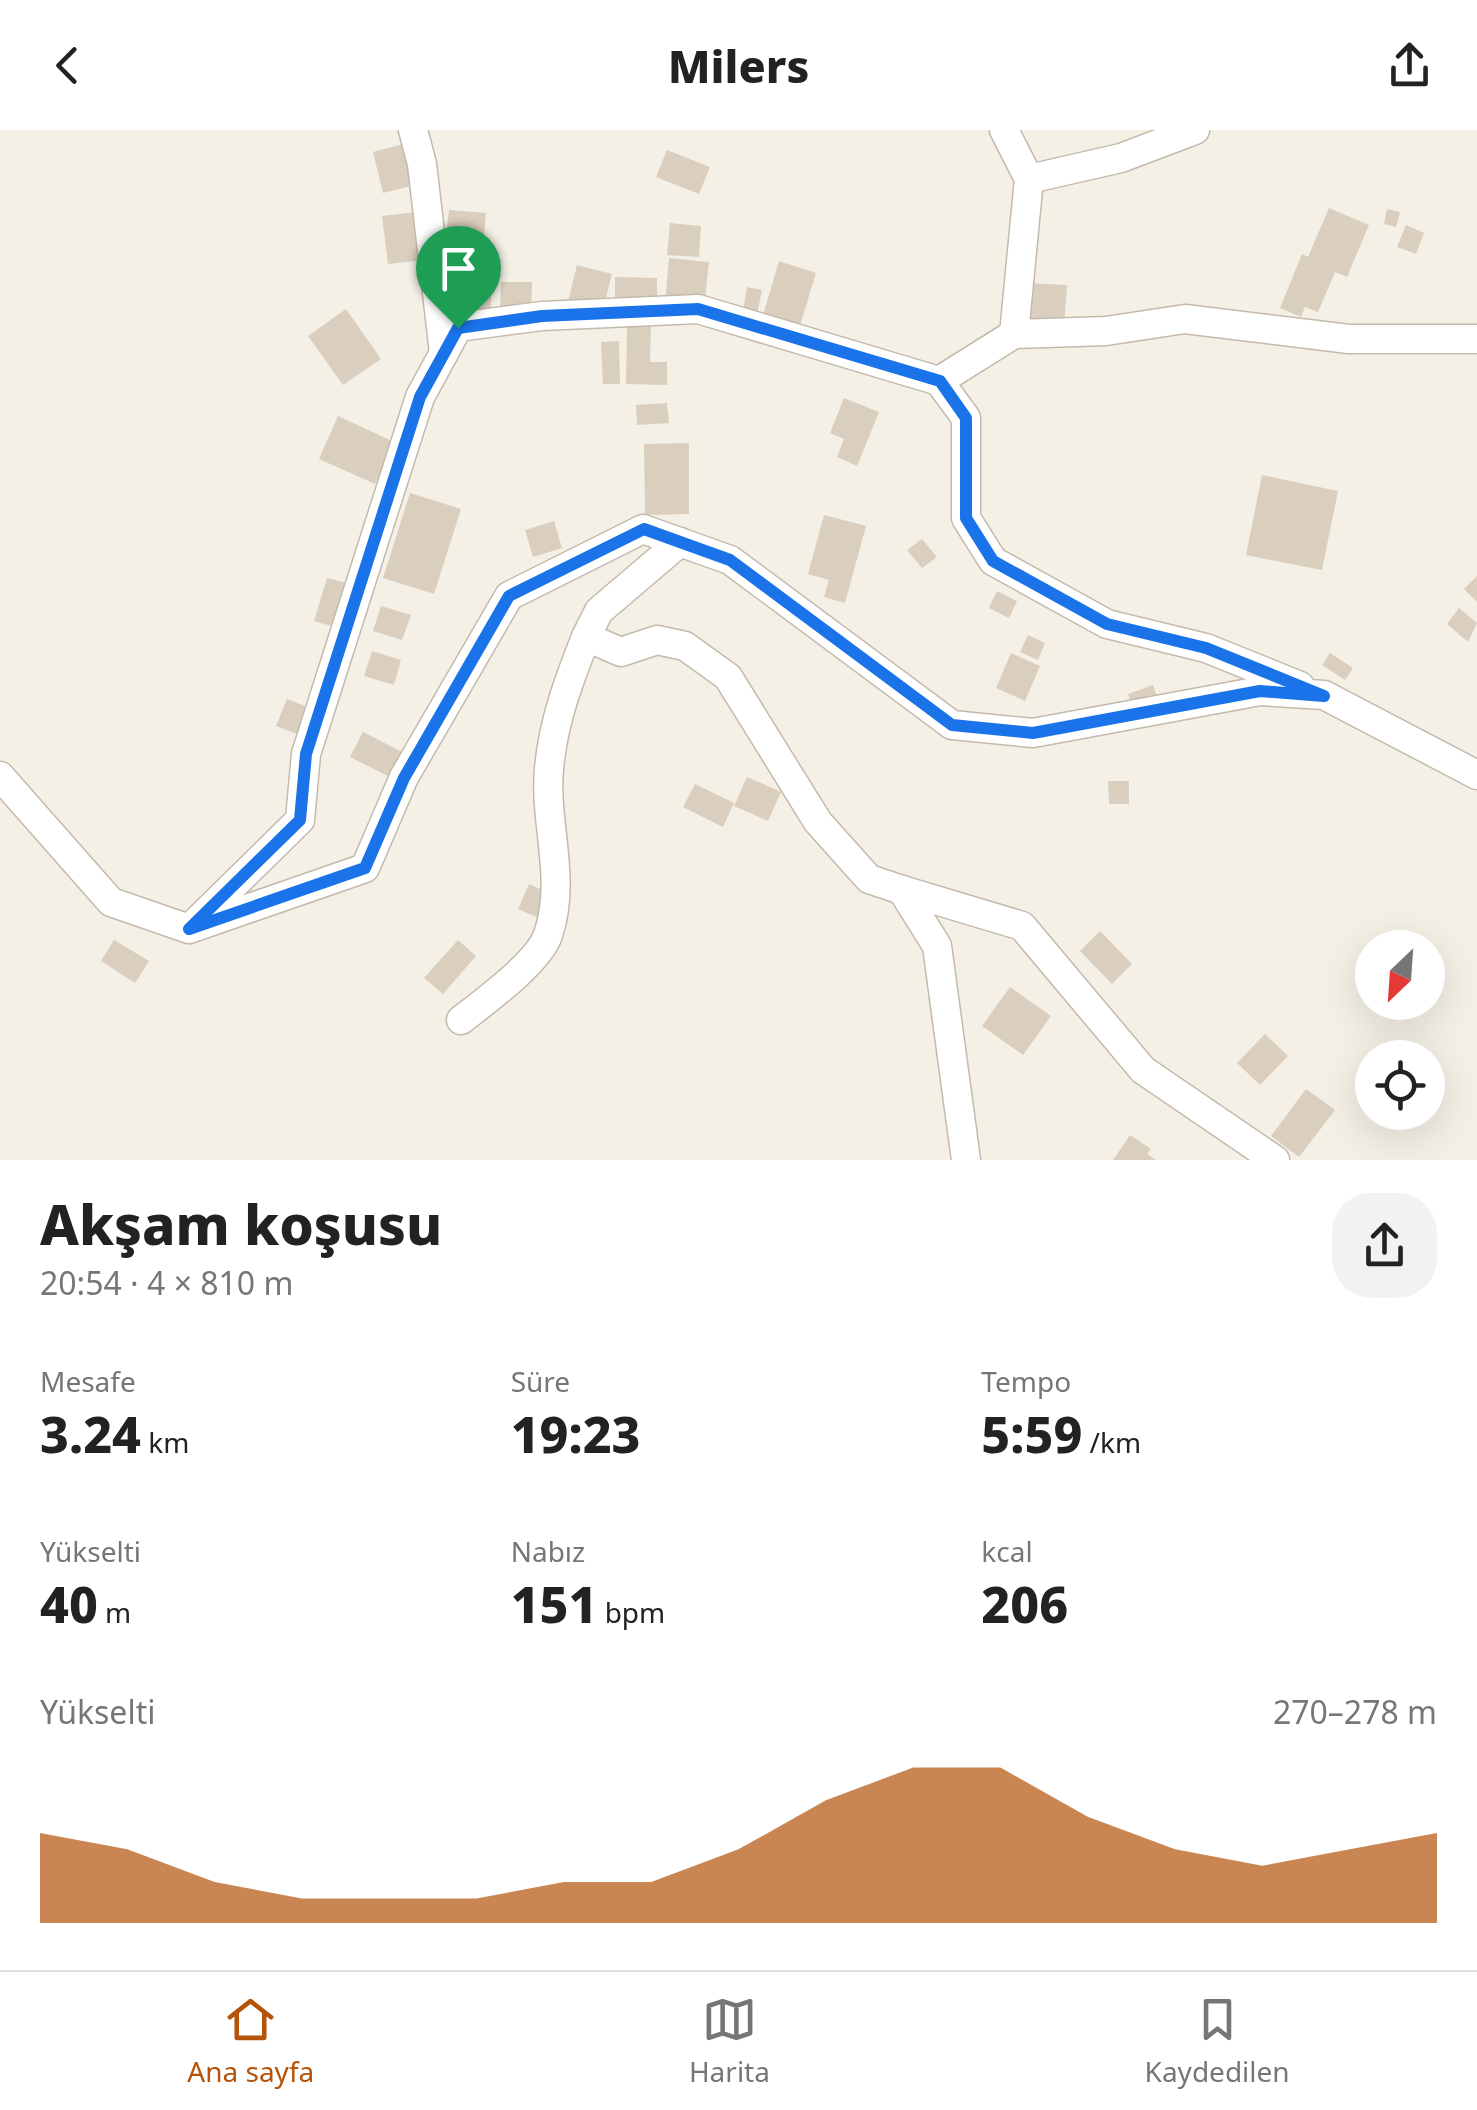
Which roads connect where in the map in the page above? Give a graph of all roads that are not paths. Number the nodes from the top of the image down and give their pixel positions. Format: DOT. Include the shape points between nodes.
graph roads {
  1 [pos="413,130"];
  2 [pos="1004,130"];
  3 [pos="1195,130"];
  4 [pos="1030,179"];
  5 [pos="1014,334"];
  6 [pos="1477,338"];
  7 [pos="444,352"];
  8 [pos="940,381"];
  9 [pos="680,542"];
  10 [pos="586,637"];
  11 [pos="1324,696"];
  12 [pos="1473,768"];
  13 [pos="0,776"];
  14 [pos="902,890"];
  15 [pos="189,929"];
  16 [pos="461,1020"];
  17 [pos="966,1160"];
  18 [pos="1275,1160"];
  1 -- 7 [label="street"];
  2 -- 4 [label="street"];
  3 -- 4 [label="street" via="1121,158"];
  4 -- 5 [label="street"];
  5 -- 6 [label="street" via="1106,332 1184,319 1349,338"];
  5 -- 8 [label="street"];
  7 -- 8 [label="street" via="458,328 542,316 698,309"];
  7 -- 15 [label="street" via="420,397 306,754 300,820"];
  8 -- 11 [label="street" via="966,418 966,518 993,561 1107,624 1206,648"];
  9 -- 10 [label="street" via="599,611"];
  9 -- 11 [label="street" via="730,560 952,725 1033,733 1260,691"];
  9 -- 15 [label="street" via="644,529 509,596 404,778 365,868"];
  10 -- 14 [label="street" via="620,652 657,640 685,646 728,678 818,822 869,879"];
  10 -- 16 [label="street" via="560,702 548,771 558,878 547,939"];
  11 -- 12 [label="street"];
  13 -- 15 [label="street" via="111,902"];
  14 -- 17 [label="street" via="937,946"];
  14 -- 18 [label="street" via="1022,926 1143,1070"];
}
